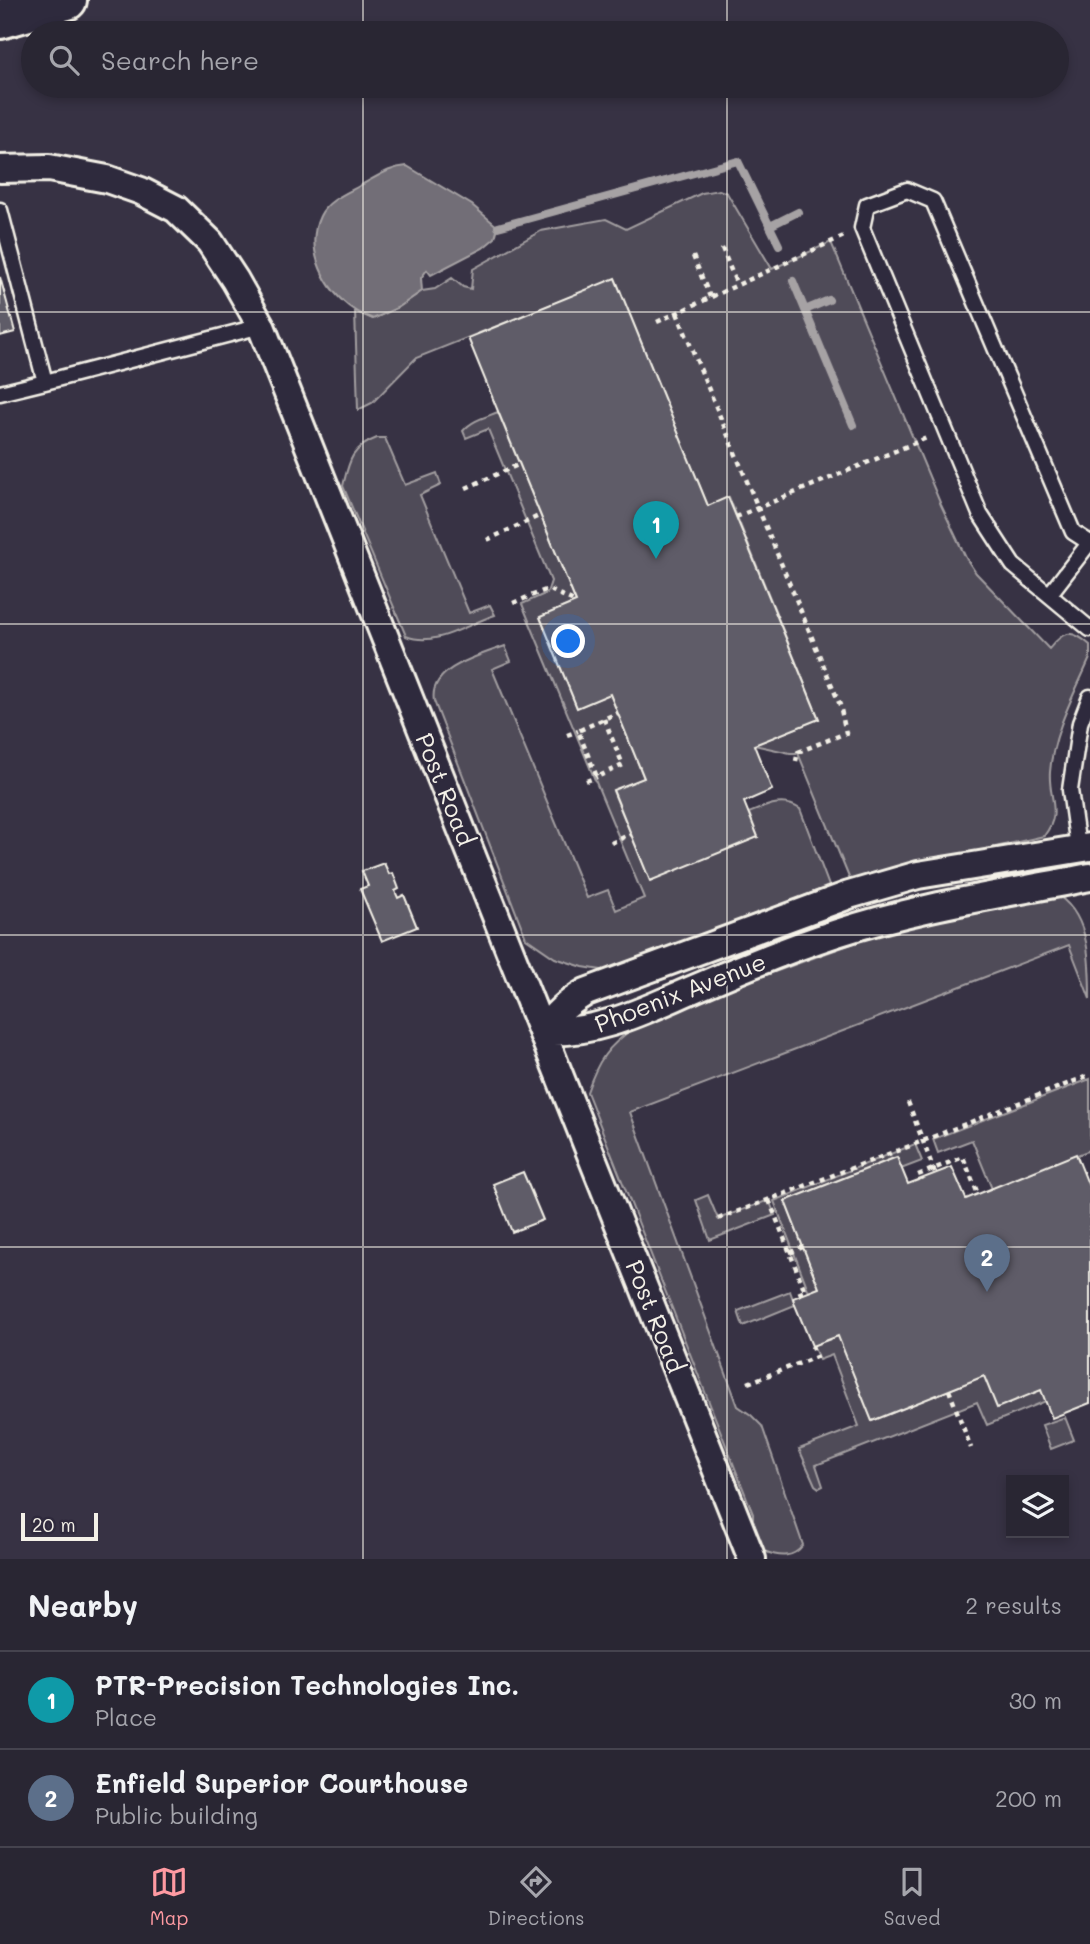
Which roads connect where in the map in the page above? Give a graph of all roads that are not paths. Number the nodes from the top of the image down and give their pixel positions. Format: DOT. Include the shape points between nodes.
graph roads {
  1 [pos="67,0"];
  2 [pos="0,19"];
  3 [pos="0,169"];
  4 [pos="0,210"];
  5 [pos="261,326"];
  6 [pos="45,382"];
  7 [pos="0,393"];
  8 [pos="1090,542"];
  9 [pos="1049,595"];
  10 [pos="1090,629"];
  11 [pos="1090,698"];
  12 [pos="1084,847"];
  13 [pos="1089,877"];
  14 [pos="542,1031"];
  15 [pos="752,1559"];
  1 -- 2 [label="highway"];
  3 -- 5 [label="street, Post Road" via="49,169 107,179 176,209 210,242"];
  4 -- 6 [label="lane"];
  5 -- 6 [label="lane"];
  5 -- 14 [label="street, Post Road"];
  6 -- 7 [label="lane"];
  8 -- 9 [label="lane"];
  8 -- 9 [label="lane" via="1073,532 933,201 906,190 867,205 862,228 980,514 1013,565"];
  9 -- 10 [label="lane"];
  11 -- 12 [label="lane" via="1080,723 1070,790"];
  12 -- 13 [label="street, Phoenix Avenue"];
  12 -- 14 [label="street, Phoenix Avenue" via="918,875 849,895 586,992 570,1001"];
  13 -- 14 [label="street, Phoenix Avenue" via="893,916 773,955 619,1020 578,1031"];
  14 -- 15 [label="street, Post Road"];
}
